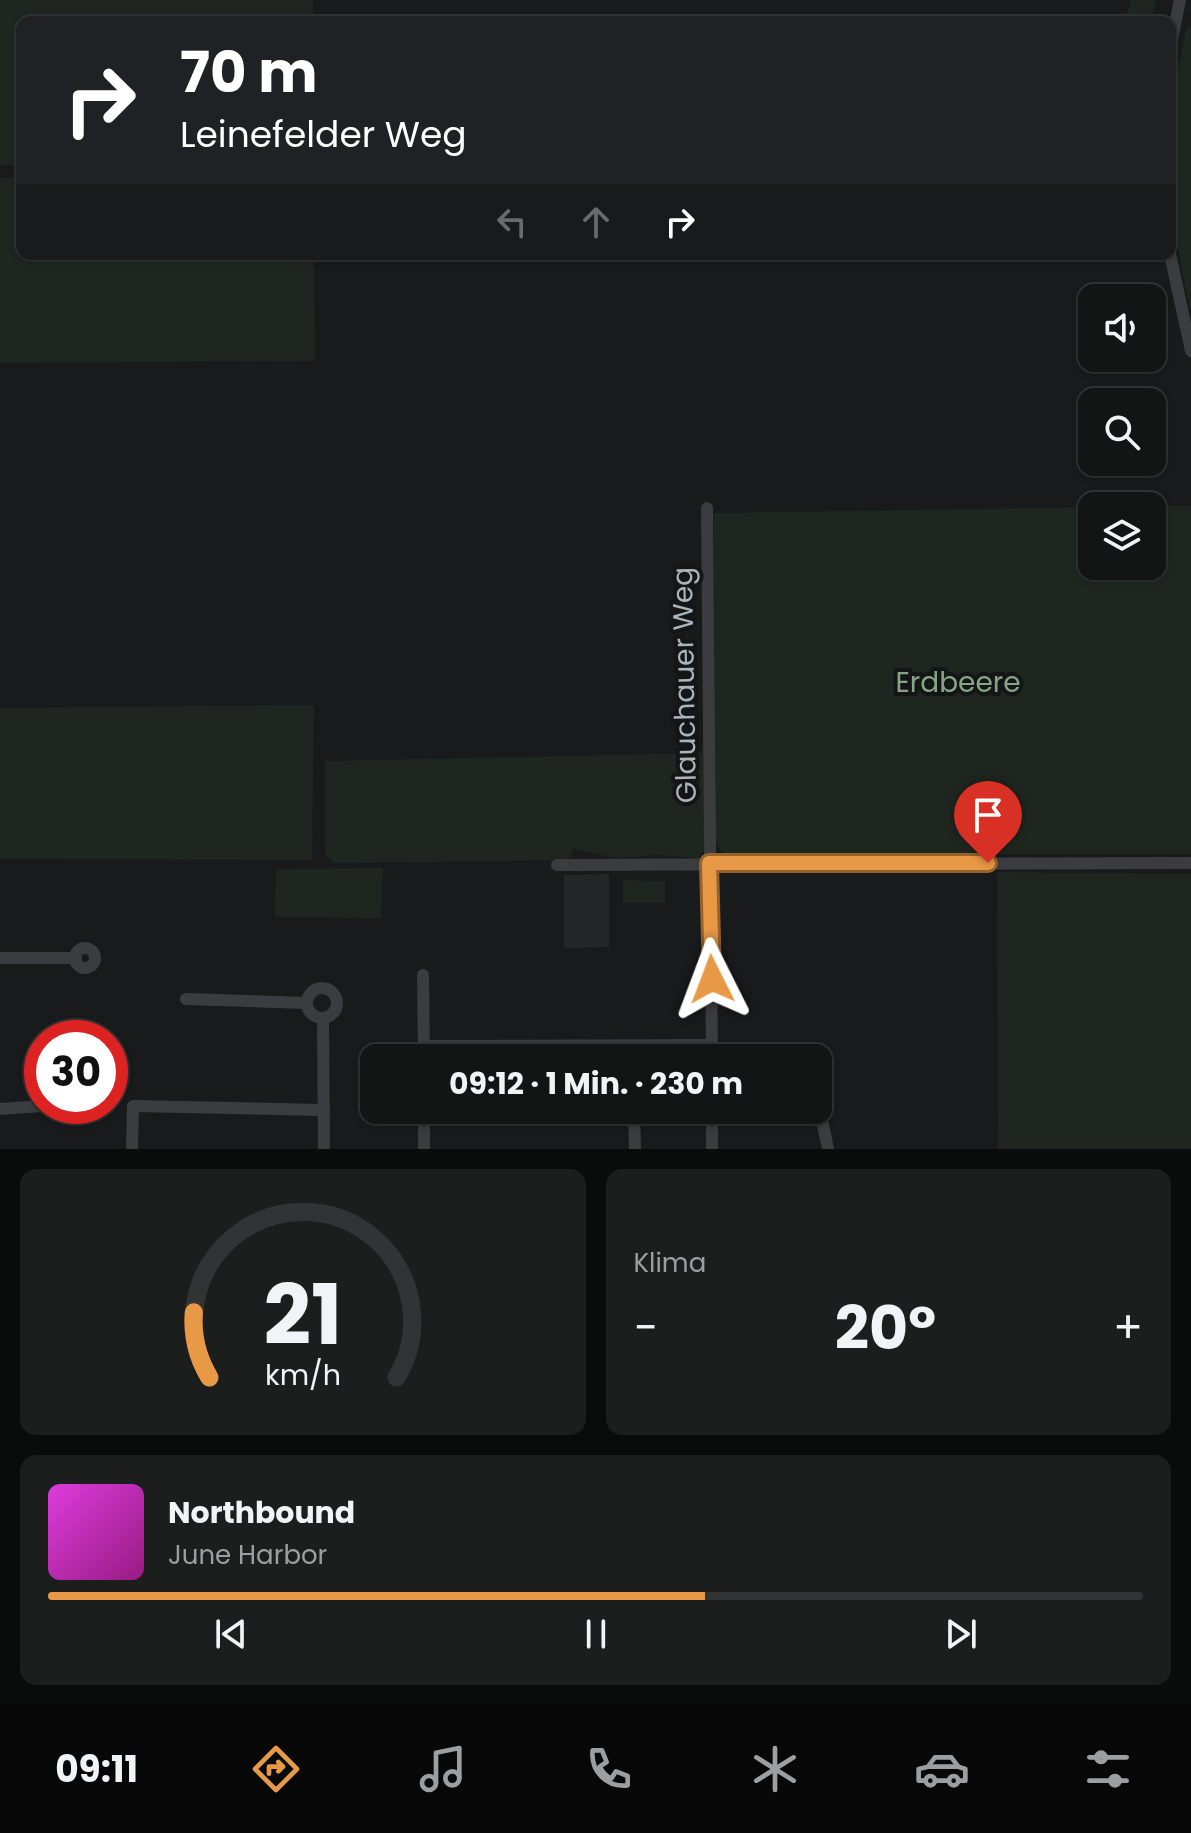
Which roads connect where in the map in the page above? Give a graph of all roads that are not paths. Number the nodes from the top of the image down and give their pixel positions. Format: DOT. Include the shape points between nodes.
graph roads {
  1 [pos="1180,0"];
  2 [pos="1176,20"];
  3 [pos="1171,260"];
  4 [pos="1191,351"];
  5 [pos="707,508"];
  6 [pos="709,863"];
  7 [pos="1191,863"];
  8 [pos="557,865"];
  9 [pos="0,958"];
  10 [pos="76,958"];
  11 [pos="423,975"];
  12 [pos="186,999"];
  13 [pos="307,1003"];
  14 [pos="323,1018"];
  15 [pos="424,1044"];
  16 [pos="712,1044"];
  17 [pos="24,1107"];
  18 [pos="0,1109"];
  19 [pos="324,1110"];
  20 [pos="424,1124"];
  21 [pos="634,1124"];
  22 [pos="712,1124"];
  23 [pos="823,1124"];
  24 [pos="132,1149"];
  25 [pos="324,1149"];
  26 [pos="424,1149"];
  27 [pos="635,1149"];
  28 [pos="712,1149"];
  29 [pos="828,1149"];
  1 -- 2 [label="street"];
  3 -- 4 [label="street"];
  5 -- 6 [label="street, Glauchauer Weg"];
  6 -- 7 [label="street"];
  6 -- 8 [label="street"];
  6 -- 16 [label="street, Glauchauer Weg"];
  9 -- 10 [label="street"];
  11 -- 15 [label="street"];
  12 -- 13 [label="street"];
  13 -- 14 [label="street" via="311,1013"];
  13 -- 14 [label="street" via="315,990 325,988 334,994 337,1009"];
  14 -- 19 [label="street"];
  17 -- 18 [label="street"];
  19 -- 24 [label="street" via="133,1106"];
  19 -- 25 [label="street"];
  20 -- 26 [label="street"];
  21 -- 27 [label="street"];
  22 -- 28 [label="street"];
  23 -- 29 [label="street"];
}
